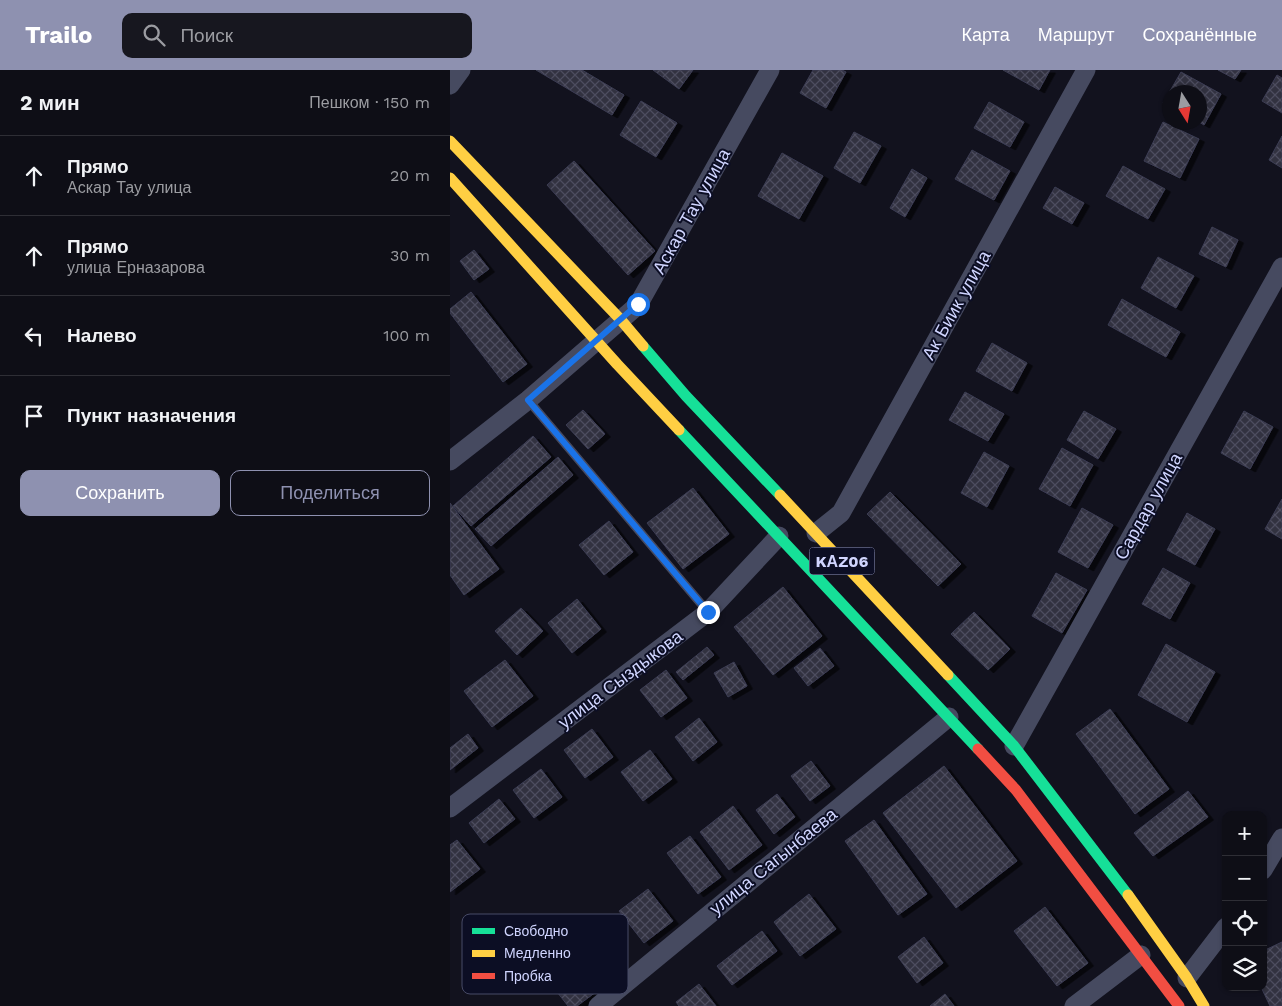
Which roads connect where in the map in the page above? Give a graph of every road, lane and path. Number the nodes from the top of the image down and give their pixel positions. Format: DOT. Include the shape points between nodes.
graph roads {
  1 [pos="461,70"];
  2 [pos="770,70"];
  3 [pos="1086,70"];
  4 [pos="450,84"];
  5 [pos="450,141"];
  6 [pos="450,178"];
  7 [pos="1282,267"];
  8 [pos="621,320"];
  9 [pos="596,340"];
  10 [pos="528,400"];
  11 [pos="450,461"];
  12 [pos="816,532"];
  13 [pos="779,536"];
  14 [pos="708,612"];
  15 [pos="949,717"];
  16 [pos="1014,746"];
  17 [pos="450,808"];
  18 [pos="1282,838"];
  19 [pos="1267,863"];
  20 [pos="1222,932"];
  21 [pos="1141,955"];
  22 [pos="1187,978"];
  23 [pos="628,981"];
  24 [pos="613,994"];
  25 [pos="598,1006"];
  26 [pos="1074,1006"];
  27 [pos="1179,1006"];
  28 [pos="1204,1006"];
  1 -- 4 [label="street"];
  2 -- 8 [label="street, Аскар Тау улица" via="638,304"];
  3 -- 12 [label="street, Ак Биик улица" via="841,513"];
  5 -- 8 [label="highway, KАZ06"];
  6 -- 9 [label="highway, KАZ06"];
  7 -- 16 [label="street, Сардар улица"];
  8 -- 9 [label="street, Аскар Тау улица"];
  8 -- 12 [label="highway, KАZ06" via="686,396"];
  9 -- 10 [label="street, Аскар Тау улица"];
  9 -- 13 [label="highway, KАZ06"];
  10 -- 11 [label="street, Аскар Тау улица"];
  10 -- 14 [label="lane"];
  12 -- 16 [label="highway, KАZ06"];
  13 -- 14 [label="street, улица Сыздыкова"];
  13 -- 15 [label="highway, KАZ06"];
  14 -- 17 [label="street, улица Сыздыкова"];
  15 -- 21 [label="highway, KАZ06" via="1016,790"];
  15 -- 23 [label="street, улица Сагынбаева"];
  16 -- 22 [label="highway, KАZ06"];
  18 -- 19 [label="street"];
  20 -- 22 [label="street"];
  21 -- 26 [label="street"];
  21 -- 27 [label="highway, KАZ06"];
  22 -- 28 [label="highway, KАZ06"];
  24 -- 25 [label="street, улица Сагынбаева"];
}
